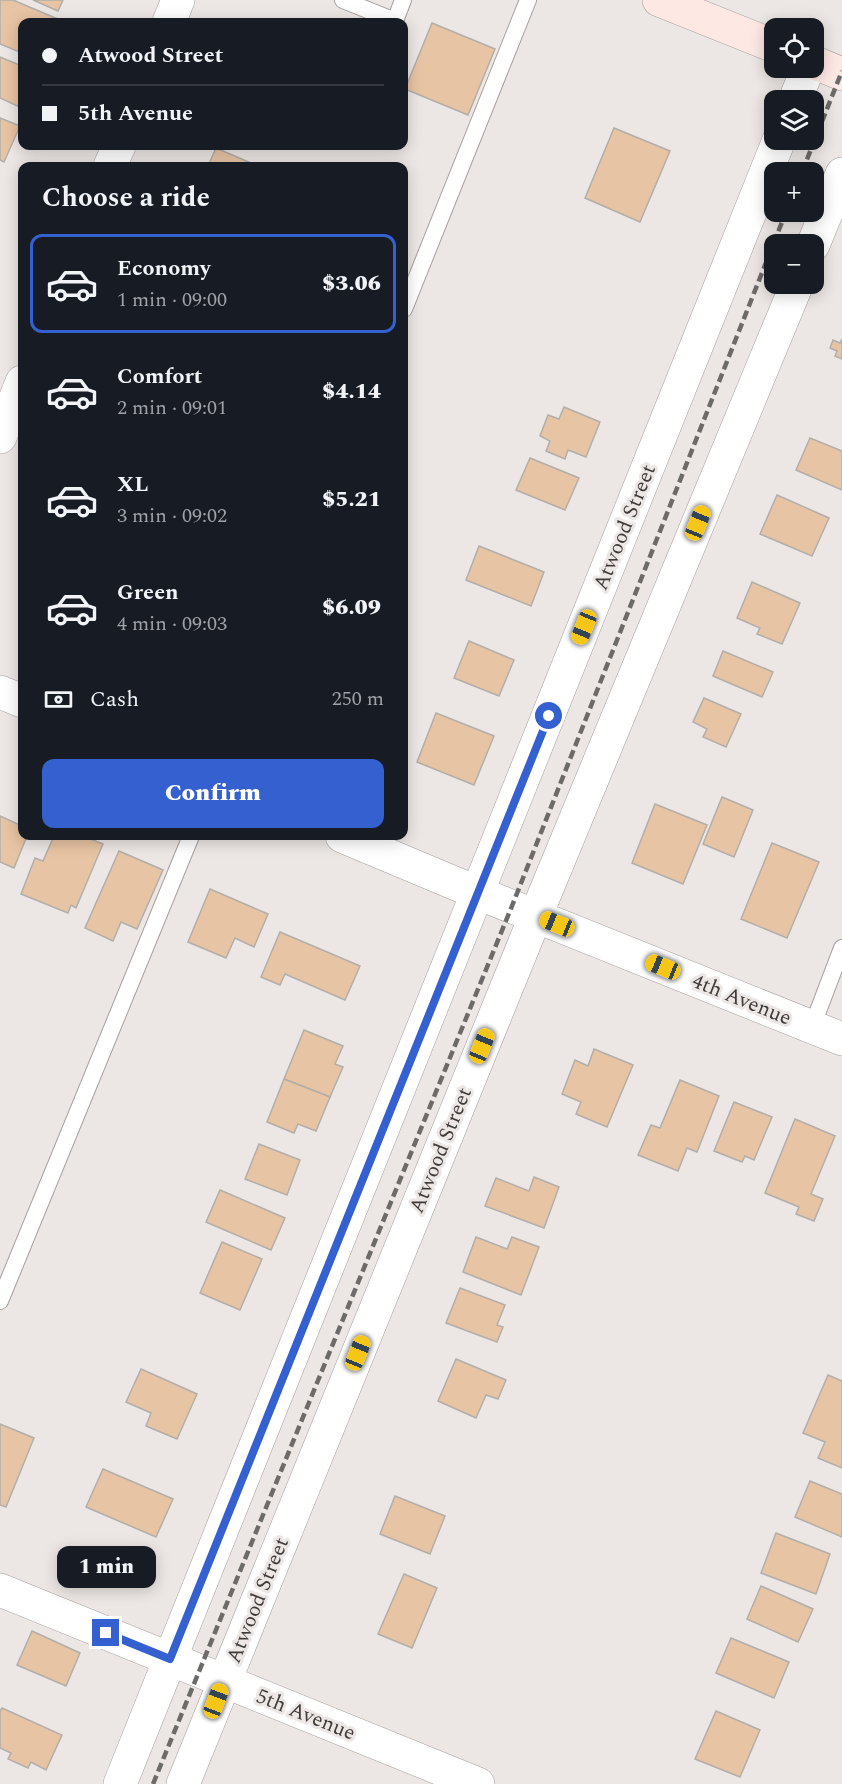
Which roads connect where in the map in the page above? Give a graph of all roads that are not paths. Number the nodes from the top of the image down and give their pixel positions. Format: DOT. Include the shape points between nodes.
graph roads {
  1 [pos="178,0"];
  2 [pos="343,0"];
  3 [pos="403,0"];
  4 [pos="528,0"];
  5 [pos="659,0"];
  6 [pos="171,18"];
  7 [pos="388,18"];
  8 [pos="396,18"];
  9 [pos="764,42"];
  10 [pos="824,67"];
  11 [pos="842,74"];
  12 [pos="775,150"];
  13 [pos="842,174"];
  14 [pos="817,234"];
  15 [pos="793,294"];
  16 [pos="408,299"];
  17 [pos="18,392"];
  18 [pos="0,437"];
  19 [pos="0,692"];
  20 [pos="18,699"];
  21 [pos="189,840"];
  22 [pos="352,840"];
  23 [pos="478,893"];
  24 [pos="536,915"];
  25 [pos="842,948"];
  26 [pos="812,1027"];
  27 [pos="842,1039"];
  28 [pos="0,1301"];
  29 [pos="0,1590"];
  30 [pos="170,1659"];
  31 [pos="224,1681"];
  32 [pos="120,1784"];
  33 [pos="183,1784"];
  34 [pos="478,1784"];
  1 -- 6 [label="street"];
  2 -- 7 [label="lane"];
  3 -- 8 [label="lane"];
  4 -- 16 [label="lane"];
  5 -- 9 [label="main road"];
  10 -- 11 [label="main road"];
  12 -- 23 [label="street, Atwood Street"];
  13 -- 14 [label="street"];
  15 -- 24 [label="street, Atwood Street"];
  17 -- 18 [label="street"];
  19 -- 20 [label="street"];
  21 -- 28 [label="lane"];
  22 -- 23 [label="street, 4th Avenue"];
  23 -- 24 [label="street, 4th Avenue"];
  23 -- 30 [label="street, Atwood Street"];
  24 -- 26 [label="street, 4th Avenue"];
  24 -- 31 [label="street, Atwood Street"];
  25 -- 26 [label="lane"];
  26 -- 27 [label="street, 4th Avenue"];
  29 -- 30 [label="street, 5th Avenue"];
  30 -- 31 [label="street, 5th Avenue"];
  30 -- 32 [label="street, Atwood Street"];
  31 -- 33 [label="street, Atwood Street"];
  31 -- 34 [label="street, 5th Avenue"];
}
